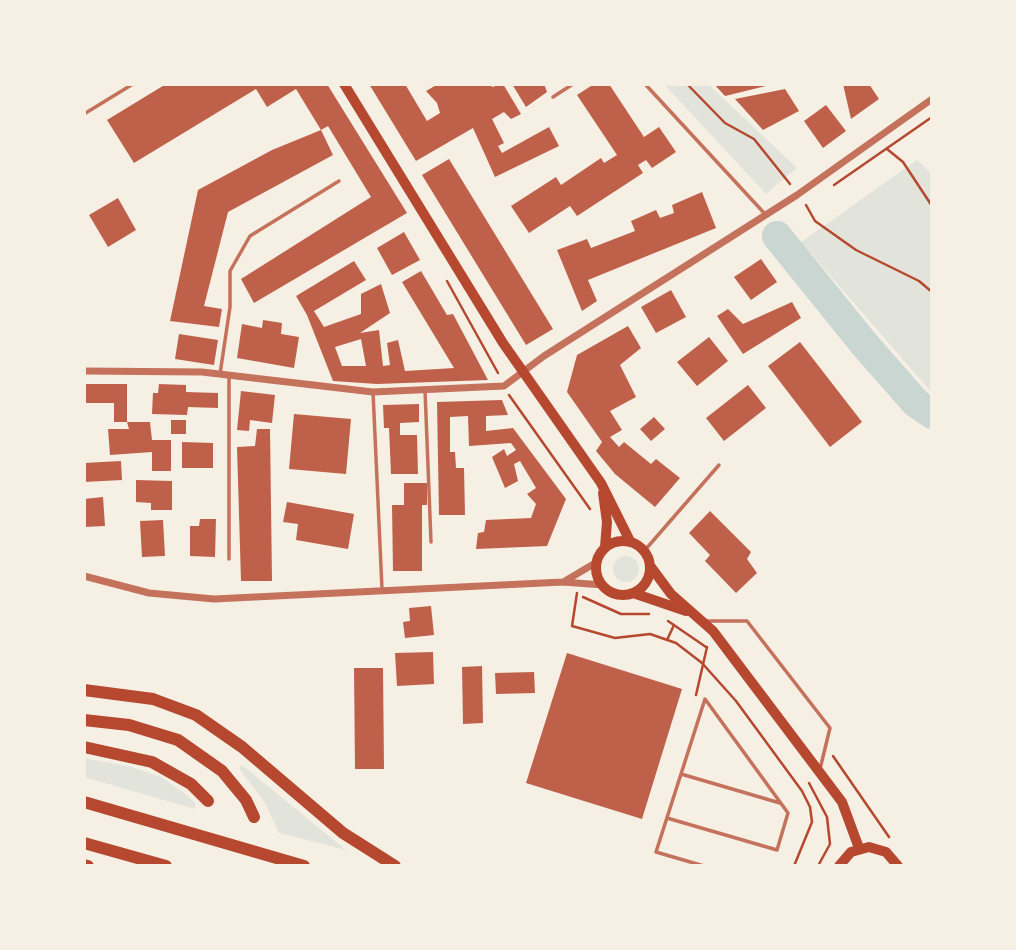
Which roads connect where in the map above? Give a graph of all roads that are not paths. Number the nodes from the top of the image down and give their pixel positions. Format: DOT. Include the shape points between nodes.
graph roads {
  1 [pos="134,84"];
  2 [pos="344,84"];
  3 [pos="573,84"];
  4 [pos="645,84"];
  5 [pos="553,97"];
  6 [pos="932,99"];
  7 [pos="84,114"];
  8 [pos="339,181"];
  9 [pos="766,215"];
  10 [pos="84,371"];
  11 [pos="523,372"];
  12 [pos="220,374"];
  13 [pos="229,375"];
  14 [pos="425,390"];
  15 [pos="373,392"];
  16 [pos="719,465"];
  17 [pos="601,483"];
  18 [pos="630,541"];
  19 [pos="431,542"];
  20 [pos="606,547"];
  21 [pos="645,551"];
  22 [pos="229,559"];
  23 [pos="597,562"];
  24 [pos="651,567"];
  25 [pos="84,576"];
  26 [pos="563,582"];
  27 [pos="603,585"];
  28 [pos="382,591"];
  29 [pos="633,593"];
  30 [pos="701,618"];
  31 [pos="84,690"];
  32 [pos="84,720"];
  33 [pos="84,747"];
  34 [pos="819,771"];
  35 [pos="681,774"];
  36 [pos="84,802"];
  37 [pos="208,802"];
  38 [pos="780,803"];
  39 [pos="254,817"];
  40 [pos="667,817"];
  41 [pos="84,843"];
  42 [pos="859,848"];
  43 [pos="166,866"];
  44 [pos="304,866"];
  45 [pos="395,866"];
  46 [pos="704,866"];
  47 [pos="839,866"];
  48 [pos="898,866"];
  1 -- 7 [label="lane"];
  2 -- 11 [label="main road"];
  3 -- 5 [label="lane"];
  4 -- 9 [label="lane"];
  6 -- 9 [label="street"];
  8 -- 12 [label="lane" via="250,236 230,271"];
  9 -- 11 [label="street"];
  10 -- 12 [label="street"];
  11 -- 14 [label="street" via="504,386"];
  11 -- 17 [label="main road"];
  12 -- 13 [label="street"];
  13 -- 15 [label="street"];
  13 -- 22 [label="lane"];
  14 -- 15 [label="street"];
  14 -- 19 [label="lane"];
  15 -- 28 [label="lane"];
  16 -- 21 [label="lane"];
  17 -- 18 [label="main road"];
  17 -- 20 [label="main road"];
  18 -- 20 [label="main road"];
  18 -- 21 [label="main road"];
  20 -- 23 [label="main road"];
  21 -- 24 [label="main road"];
  23 -- 26 [label="street"];
  23 -- 27 [label="main road"];
  24 -- 29 [label="main road" via="646,583"];
  24 -- 30 [label="main road" via="671,594"];
  25 -- 28 [label="street" via="149,593 214,599"];
  26 -- 27 [label="street"];
  26 -- 28 [label="street"];
  27 -- 29 [label="main road" via="616,594"];
  29 -- 30 [label="main road"];
  30 -- 34 [label="main road"];
  30 -- 34 [label="lane" via="747,621 830,728"];
  31 -- 45 [label="highway" via="153,699 195,715 242,747 343,833"];
  32 -- 39 [label="highway" via="129,725 178,740 222,771"];
  33 -- 37 [label="highway" via="152,762 178,775"];
  34 -- 42 [label="main road" via="842,802"];
  35 -- 38 [label="lane"];
  35 -- 38 [label="lane" via="705,699"];
  35 -- 40 [label="lane"];
  36 -- 44 [label="highway"];
  38 -- 40 [label="lane" via="788,813 777,850"];
  40 -- 46 [label="lane" via="656,852"];
  41 -- 43 [label="highway"];
  42 -- 47 [label="main road"];
  42 -- 48 [label="main road" via="886,852"];
}
